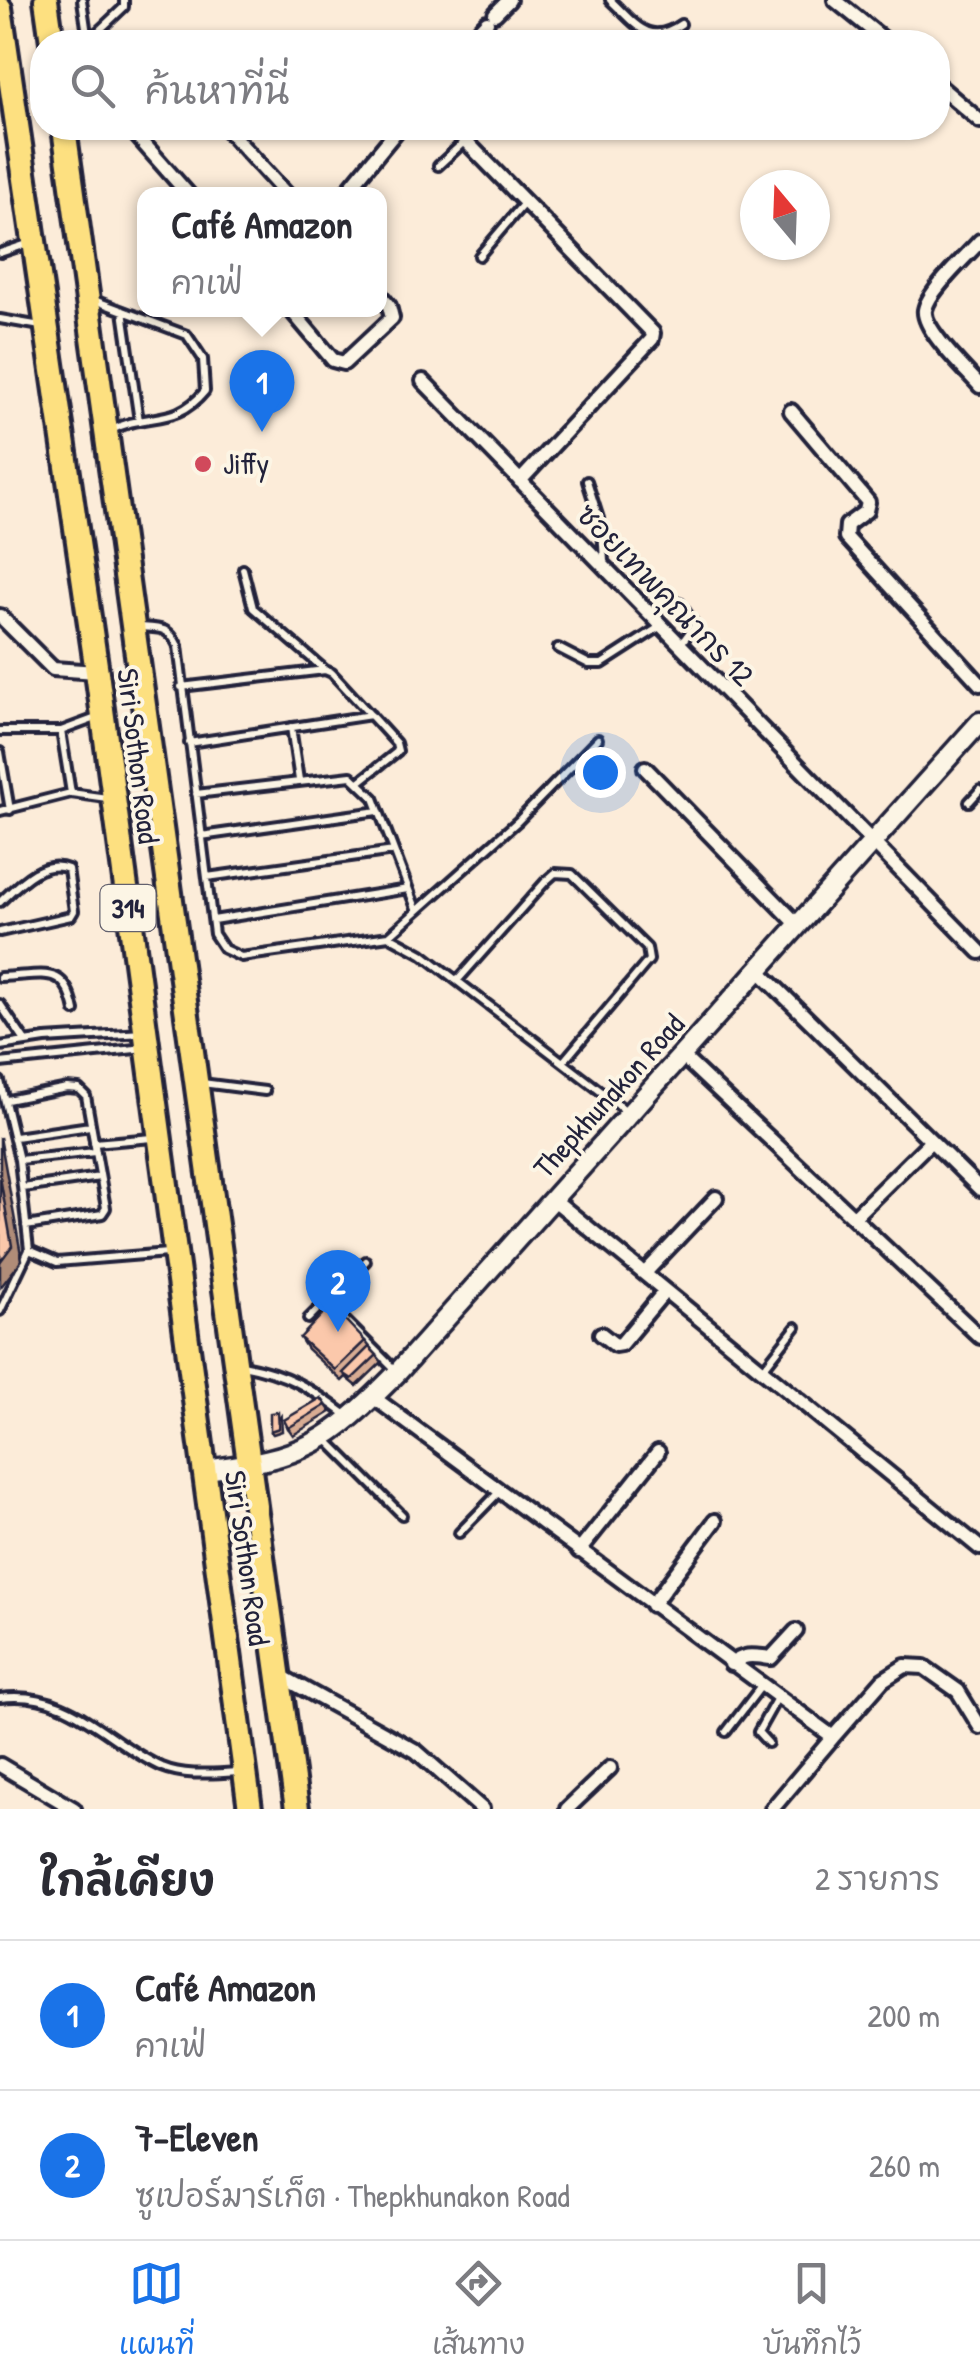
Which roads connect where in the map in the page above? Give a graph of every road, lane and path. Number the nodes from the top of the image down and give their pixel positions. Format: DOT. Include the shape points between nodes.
graph roads {
  1 [pos="46,0"];
  2 [pos="82,0"];
  3 [pos="124,0"];
  4 [pos="509,0"];
  5 [pos="610,0"];
  6 [pos="835,0"];
  7 [pos="854,6"];
  8 [pos="0,8"];
  9 [pos="681,24"];
  10 [pos="50,30"];
  11 [pos="86,30"];
  12 [pos="100,30"];
  13 [pos="480,30"];
  14 [pos="647,30"];
  15 [pos="672,30"];
  16 [pos="876,30"];
  17 [pos="950,93"];
  18 [pos="977,112"];
  19 [pos="66,140"];
  20 [pos="141,140"];
  21 [pos="237,140"];
  22 [pos="389,140"];
  23 [pos="466,140"];
  24 [pos="438,166"];
  25 [pos="183,187"];
  26 [pos="281,187"];
  27 [pos="350,187"];
  28 [pos="526,202"];
  29 [pos="35,242"];
  30 [pos="980,242"];
  31 [pos="0,253"];
  32 [pos="479,256"];
  33 [pos="88,298"];
  34 [pos="387,304"];
  35 [pos="124,311"];
  36 [pos="137,316"];
  37 [pos="140,317"];
  38 [pos="297,317"];
  39 [pos="0,320"];
  40 [pos="47,326"];
  41 [pos="423,381"];
  42 [pos="980,386"];
  43 [pos="791,412"];
  44 [pos="139,421"];
  45 [pos="106,433"];
  46 [pos="520,480"];
  47 [pos="587,481"];
  48 [pos="603,567"];
  49 [pos="243,569"];
  50 [pos="679,602"];
  51 [pos="0,616"];
  52 [pos="661,626"];
  53 [pos="134,627"];
  54 [pos="679,645"];
  55 [pos="558,648"];
  56 [pos="325,670"];
  57 [pos="97,672"];
  58 [pos="980,684"];
  59 [pos="181,688"];
  60 [pos="372,714"];
  61 [pos="102,716"];
  62 [pos="980,722"];
  63 [pos="291,727"];
  64 [pos="0,731"];
  65 [pos="61,731"];
  66 [pos="598,739"];
  67 [pos="188,743"];
  68 [pos="0,752"];
  69 [pos="645,768"];
  70 [pos="300,780"];
  71 [pos="359,782"];
  72 [pos="980,790"];
  73 [pos="71,793"];
  74 [pos="196,794"];
  75 [pos="113,799"];
  76 [pos="969,802"];
  77 [pos="0,810"];
  78 [pos="10,810"];
  79 [pos="379,810"];
  80 [pos="201,836"];
  81 [pos="872,844"];
  82 [pos="394,850"];
  83 [pos="207,877"];
  84 [pos="408,889"];
  85 [pos="0,902"];
  86 [pos="417,911"];
  87 [pos="213,920"];
  88 [pos="798,925"];
  89 [pos="0,932"];
  90 [pos="389,936"];
  91 [pos="980,952"];
  92 [pos="758,970"];
  93 [pos="0,977"];
  94 [pos="457,981"];
  95 [pos="0,1004"];
  96 [pos="75,1010"];
  97 [pos="145,1040"];
  98 [pos="25,1041"];
  99 [pos="0,1046"];
  100 [pos="682,1055"];
  101 [pos="563,1062"];
  102 [pos="0,1064"];
  103 [pos="0,1081"];
  104 [pos="197,1083"];
  105 [pos="266,1091"];
  106 [pos="7,1100"];
  107 [pos="630,1113"];
  108 [pos="90,1126"];
  109 [pos="15,1137"];
  110 [pos="160,1138"];
  111 [pos="930,1142"];
  112 [pos="94,1148"];
  113 [pos="20,1160"];
  114 [pos="100,1177"];
  115 [pos="23,1188"];
  116 [pos="980,1190"];
  117 [pos="716,1198"];
  118 [pos="553,1199"];
  119 [pos="854,1217"];
  120 [pos="26,1226"];
  121 [pos="29,1250"];
  122 [pos="176,1252"];
  123 [pos="366,1260"];
  124 [pos="645,1273"];
  125 [pos="665,1291"];
  126 [pos="326,1302"];
  127 [pos="0,1311"];
  128 [pos="308,1320"];
  129 [pos="796,1326"];
  130 [pos="601,1334"];
  131 [pos="980,1338"];
  132 [pos="236,1364"];
  133 [pos="762,1370"];
  134 [pos="398,1372"];
  135 [pos="374,1397"];
  136 [pos="352,1419"];
  137 [pos="325,1438"];
  138 [pos="658,1452"];
  139 [pos="250,1465"];
  140 [pos="205,1470"];
  141 [pos="500,1491"];
  142 [pos="402,1515"];
  143 [pos="716,1521"];
  144 [pos="459,1534"];
  145 [pos="980,1548"];
  146 [pos="579,1551"];
  147 [pos="652,1606"];
  148 [pos="796,1631"];
  149 [pos="731,1664"];
  150 [pos="279,1676"];
  151 [pos="762,1685"];
  152 [pos="778,1696"];
  153 [pos="0,1698"];
  154 [pos="980,1727"];
  155 [pos="726,1732"];
  156 [pos="833,1737"];
  157 [pos="768,1742"];
  158 [pos="0,1764"];
  159 [pos="610,1768"];
  160 [pos="245,1772"];
  161 [pos="74,1809"];
  162 [pos="250,1809"];
  163 [pos="297,1809"];
  164 [pos="482,1809"];
  165 [pos="568,1809"];
  166 [pos="772,1809"];
  1 -- 10 [label="highway"];
  2 -- 11 [label="lane"];
  3 -- 12 [label="lane"];
  4 -- 13 [label="street"];
  5 -- 14 [label="lane"];
  6 -- 7 [label="street"];
  7 -- 16 [label="street"];
  8 -- 29 [label="highway, Siri Sothon Road / 314"];
  9 -- 15 [label="lane"];
  17 -- 18 [label="street"];
  19 -- 33 [label="highway, Siri Sothon Road / 314"];
  20 -- 25 [label="street"];
  21 -- 26 [label="street"];
  22 -- 27 [label="street"];
  23 -- 24 [label="lane"];
  23 -- 28 [label="street"];
  28 -- 32 [label="lane"];
  28 -- 46 [label="street" via="653,333"];
  29 -- 31 [label="lane"];
  29 -- 40 [label="highway, Siri Sothon Road / 314"];
  30 -- 42 [label="street" via="924,312"];
  33 -- 35 [label="lane"];
  33 -- 45 [label="highway, Siri Sothon Road / 314"];
  34 -- 38 [label="street" via="392,318 344,363 333,360"];
  35 -- 36 [label="lane"];
  35 -- 44 [label="lane"];
  37 -- 44 [label="lane" via="188,335 202,359 204,392 191,408"];
  39 -- 40 [label="lane"];
  40 -- 57 [label="highway, Siri Sothon Road / 314"];
  41 -- 46 [label="street, ซอยเทพคุณากร 12"];
  43 -- 58 [label="street" via="868,502 847,526 846,537"];
  44 -- 45 [label="lane"];
  45 -- 53 [label="highway, Siri Sothon Road / 314"];
  46 -- 48 [label="street, ซอยเทพคุณากร 12"];
  47 -- 48 [label="lane" via="602,528"];
  48 -- 52 [label="street, ซอยเทพคุณากร 12"];
  49 -- 56 [label="lane" via="254,608"];
  50 -- 54 [label="lane" via="695,625"];
  51 -- 57 [label="street" via="53,669"];
  52 -- 54 [label="street, ซอยเทพคุณากร 12"];
  52 -- 55 [label="lane" via="602,664"];
  53 -- 59 [label="lane" via="172,634"];
  53 -- 104 [label="highway, Siri Sothon Road / 314"];
  54 -- 81 [label="street, ซอยเทพคุณากร 12"];
  56 -- 59 [label="lane"];
  56 -- 60 [label="lane"];
  57 -- 61 [label="highway, Siri Sothon Road / 314"];
  59 -- 67 [label="lane"];
  60 -- 63 [label="lane"];
  60 -- 71 [label="lane" via="398,752"];
  61 -- 65 [label="lane"];
  61 -- 75 [label="highway, Siri Sothon Road / 314"];
  62 -- 81 [label="main road, Thepkhunakon Road"];
  63 -- 67 [label="lane"];
  63 -- 70 [label="lane"];
  64 -- 65 [label="lane"];
  65 -- 73 [label="lane"];
  66 -- 86 [label="lane"];
  67 -- 74 [label="lane"];
  68 -- 78 [label="lane"];
  69 -- 88 [label="street"];
  70 -- 71 [label="lane" via="351,776"];
  70 -- 74 [label="lane"];
  71 -- 79 [label="lane"];
  72 -- 76 [label="lane"];
  73 -- 75 [label="lane"];
  73 -- 78 [label="lane"];
  74 -- 80 [label="lane"];
  75 -- 97 [label="highway, Siri Sothon Road / 314"];
  77 -- 78 [label="lane"];
  79 -- 80 [label="lane"];
  79 -- 82 [label="lane"];
  80 -- 83 [label="lane"];
  81 -- 88 [label="main road, Thepkhunakon Road"];
  81 -- 91 [label="street, ซอยเทพคุณากร 12"];
  82 -- 83 [label="lane"];
  82 -- 84 [label="lane"];
  83 -- 87 [label="lane"];
  84 -- 86 [label="lane"];
  84 -- 87 [label="lane"];
  85 -- 89 [label="lane" via="36,871 68,868 71,916"];
  86 -- 90 [label="lane"];
  87 -- 90 [label="lane" via="224,948 241,957"];
  88 -- 92 [label="main road, Thepkhunakon Road"];
  90 -- 94 [label="lane"];
  92 -- 100 [label="main road, Thepkhunakon Road"];
  92 -- 111 [label="street"];
  93 -- 96 [label="lane" via="54,976 70,988"];
  94 -- 101 [label="lane"];
  94 -- 101 [label="lane" via="546,880 572,874 648,948 648,960"];
  95 -- 98 [label="lane"];
  97 -- 98 [label="lane"];
  97 -- 102 [label="lane"];
  97 -- 110 [label="highway, Siri Sothon Road / 314"];
  98 -- 99 [label="lane"];
  100 -- 107 [label="main road, Thepkhunakon Road"];
  100 -- 119 [label="street"];
  101 -- 107 [label="lane"];
  103 -- 106 [label="lane"];
  104 -- 105 [label="lane"];
  104 -- 132 [label="highway, Siri Sothon Road / 314"];
  106 -- 108 [label="lane" via="78,1089 86,1096"];
  106 -- 109 [label="lane"];
  107 -- 118 [label="main road, Thepkhunakon Road"];
  108 -- 109 [label="lane"];
  108 -- 112 [label="lane"];
  109 -- 113 [label="lane"];
  110 -- 112 [label="lane"];
  110 -- 122 [label="highway, Siri Sothon Road / 314"];
  111 -- 116 [label="street"];
  111 -- 119 [label="street"];
  112 -- 113 [label="lane"];
  112 -- 114 [label="lane"];
  113 -- 115 [label="lane"];
  114 -- 115 [label="lane"];
  114 -- 120 [label="lane" via="102,1214"];
  115 -- 120 [label="lane"];
  117 -- 124 [label="street"];
  118 -- 124 [label="street"];
  118 -- 134 [label="main road, Thepkhunakon Road"];
  119 -- 131 [label="street"];
  120 -- 121 [label="lane"];
  121 -- 122 [label="lane" via="57,1262"];
  121 -- 127 [label="lane"];
  122 -- 140 [label="highway, Siri Sothon Road / 314"];
  123 -- 126 [label="lane"];
  124 -- 125 [label="street"];
  125 -- 130 [label="street" via="621,1344"];
  125 -- 133 [label="street"];
  126 -- 128 [label="lane"];
  126 -- 134 [label="lane"];
  129 -- 133 [label="lane"];
  132 -- 136 [label="lane" via="293,1378"];
  132 -- 139 [label="highway, Siri Sothon Road / 314"];
  133 -- 145 [label="street"];
  134 -- 135 [label="main road, Thepkhunakon Road"];
  135 -- 136 [label="main road, Thepkhunakon Road"];
  135 -- 141 [label="street"];
  136 -- 137 [label="main road, Thepkhunakon Road"];
  137 -- 139 [label="main road, Thepkhunakon Road"];
  137 -- 142 [label="lane"];
  138 -- 146 [label="street"];
  139 -- 140 [label="main road, Thepkhunakon Road"];
  139 -- 150 [label="highway, Siri Sothon Road / 314"];
  140 -- 160 [label="highway, Siri Sothon Road / 314"];
  141 -- 144 [label="lane"];
  141 -- 146 [label="street"];
  143 -- 147 [label="street"];
  146 -- 147 [label="street"];
  147 -- 149 [label="street"];
  148 -- 149 [label="street" via="771,1658 740,1656"];
  149 -- 151 [label="street"];
  150 -- 163 [label="highway, Siri Sothon Road / 314"];
  150 -- 164 [label="street" via="416,1751"];
  151 -- 152 [label="street"];
  151 -- 155 [label="lane"];
  152 -- 156 [label="street"];
  152 -- 157 [label="lane" via="758,1732"];
  153 -- 160 [label="lane" via="77,1712 166,1768"];
  154 -- 156 [label="street" via="958,1691 924,1667 904,1666"];
  156 -- 166 [label="street"];
  158 -- 161 [label="street"];
  159 -- 165 [label="street"];
  160 -- 162 [label="highway, Siri Sothon Road / 314"];
}
